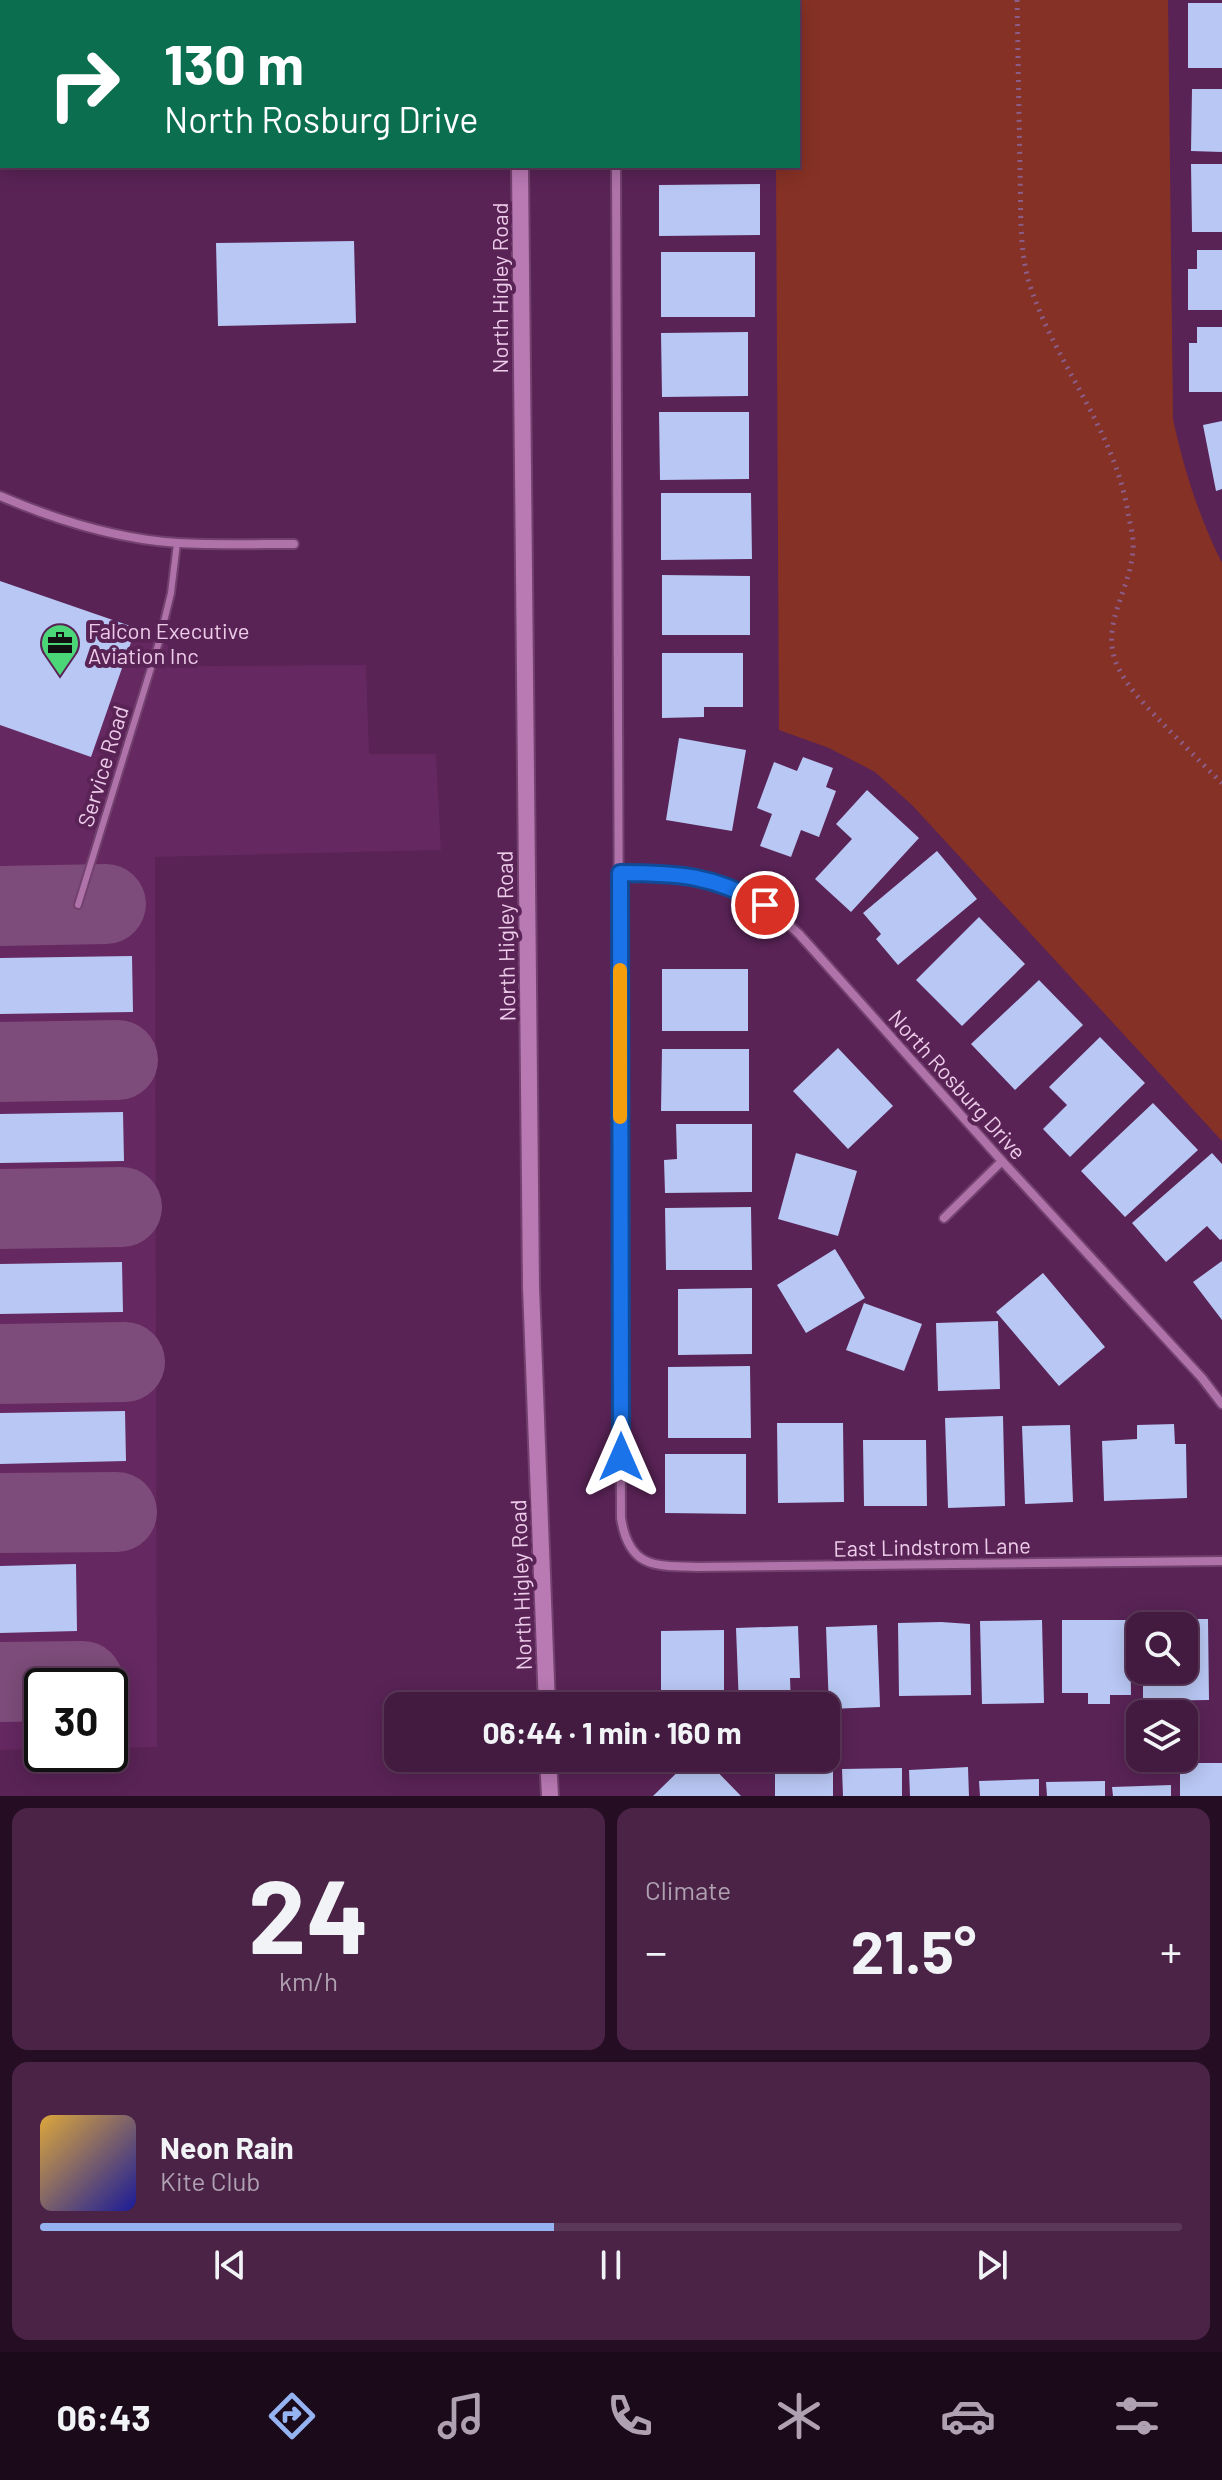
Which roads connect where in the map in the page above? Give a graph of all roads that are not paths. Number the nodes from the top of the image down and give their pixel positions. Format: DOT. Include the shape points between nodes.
graph roads {
  1 [pos="520,168"];
  2 [pos="616,168"];
  3 [pos="0,496"];
  4 [pos="177,543"];
  5 [pos="294,544"];
  6 [pos="620,873"];
  7 [pos="78,905"];
  8 [pos="1002,1161"];
  9 [pos="944,1218"];
  10 [pos="1222,1404"];
  11 [pos="1222,1561"];
  12 [pos="546,1692"];
  13 [pos="549,1772"];
  14 [pos="550,1796"];
  1 -- 12 [label="main road, North Higley Road" via="531,1287"];
  2 -- 6 [label="street"];
  3 -- 4 [label="street" via="83,526"];
  4 -- 5 [label="street"];
  4 -- 7 [label="lane, Service Road" via="159,642"];
  6 -- 8 [label="street, North Rosburg Drive" via="698,877 765,905 799,934"];
  6 -- 11 [label="street, East Lindstrom Lane" via="621,1518 624,1540 632,1551 657,1565 697,1567"];
  8 -- 9 [label="street"];
  8 -- 10 [label="street, North Rosburg Drive"];
  13 -- 14 [label="main road"];
}
